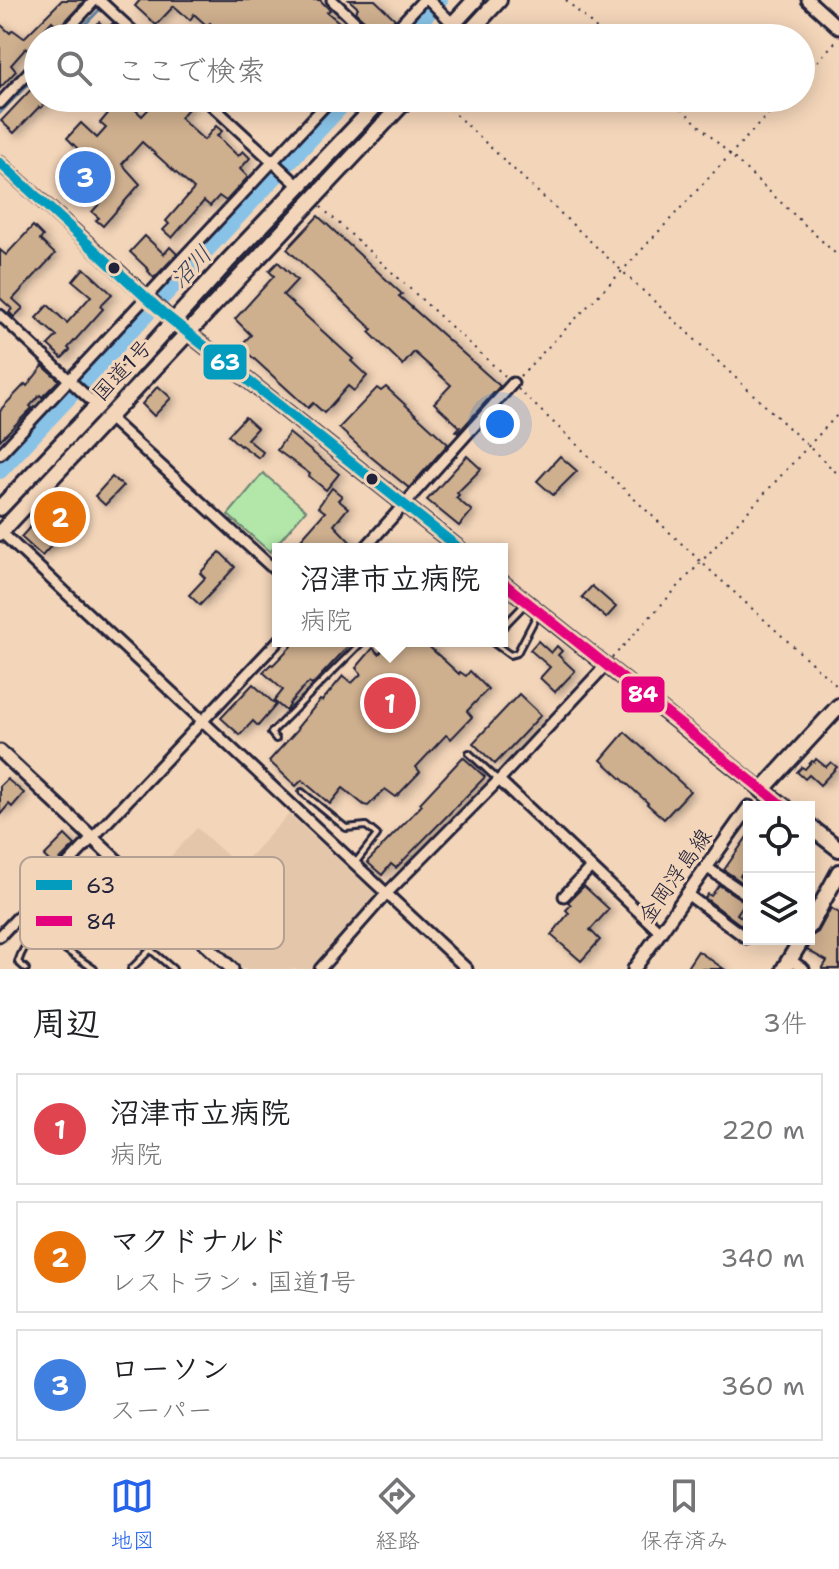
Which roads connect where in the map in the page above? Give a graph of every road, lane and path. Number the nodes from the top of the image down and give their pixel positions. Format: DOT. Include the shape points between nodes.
graph roads {
  1 [pos="97,0"];
  2 [pos="332,0"];
  3 [pos="426,0"];
  4 [pos="475,0"];
  5 [pos="499,0"];
  6 [pos="566,0"];
  7 [pos="808,0"];
  8 [pos="448,19"];
  9 [pos="74,24"];
  10 [pos="124,24"];
  11 [pos="357,24"];
  12 [pos="402,24"];
  13 [pos="446,24"];
  14 [pos="477,24"];
  15 [pos="591,24"];
  16 [pos="839,28"];
  17 [pos="839,38"];
  18 [pos="815,64"];
  19 [pos="24,77"];
  20 [pos="0,103"];
  21 [pos="219,112"];
  22 [pos="320,112"];
  23 [pos="370,112"];
  24 [pos="395,112"];
  25 [pos="453,112"];
  26 [pos="685,112"];
  27 [pos="770,112"];
  28 [pos="730,154"];
  29 [pos="0,163"];
  30 [pos="274,163"];
  31 [pos="300,187"];
  32 [pos="313,200"];
  33 [pos="839,257"];
  34 [pos="622,271"];
  35 [pos="147,298"];
  36 [pos="0,315"];
  37 [pos="168,317"];
  38 [pos="188,333"];
  39 [pos="72,381"];
  40 [pos="513,383"];
  41 [pos="98,407"];
  42 [pos="839,413"];
  43 [pos="808,446"];
  44 [pos="0,454"];
  45 [pos="839,475"];
  46 [pos="404,505"];
  47 [pos="0,508"];
  48 [pos="0,532"];
  49 [pos="369,543"];
  50 [pos="452,543"];
  51 [pos="700,561"];
  52 [pos="272,567"];
  53 [pos="508,587"];
  54 [pos="527,602"];
  55 [pos="539,611"];
  56 [pos="508,622"];
  57 [pos="272,647"];
  58 [pos="357,647"];
  59 [pos="498,647"];
  60 [pos="606,665"];
  61 [pos="839,688"];
  62 [pos="839,706"];
  63 [pos="203,720"];
  64 [pos="276,739"];
  65 [pos="0,751"];
  66 [pos="469,753"];
  67 [pos="499,780"];
  68 [pos="762,790"];
  69 [pos="302,792"];
  70 [pos="754,801"];
  71 [pos="776,801"];
  72 [pos="743,815"];
  73 [pos="815,831"];
  74 [pos="93,838"];
  75 [pos="839,849"];
  76 [pos="75,857"];
  77 [pos="113,857"];
  78 [pos="355,864"];
  79 [pos="591,867"];
  80 [pos="706,867"];
  81 [pos="839,872"];
  82 [pos="743,892"];
  83 [pos="386,894"];
  84 [pos="687,894"];
  85 [pos="564,896"];
  86 [pos="20,915"];
  87 [pos="815,916"];
  88 [pos="660,932"];
  89 [pos="0,936"];
  90 [pos="743,936"];
  91 [pos="799,945"];
  92 [pos="23,949"];
  93 [pos="64,949"];
  94 [pos="148,949"];
  95 [pos="211,949"];
  96 [pos="150,951"];
  97 [pos="787,965"];
  98 [pos="26,969"];
  99 [pos="94,969"];
  100 [pos="131,969"];
  101 [pos="173,969"];
  102 [pos="232,969"];
  103 [pos="320,969"];
  104 [pos="467,969"];
  105 [pos="634,969"];
  106 [pos="804,969"];
  1 -- 9 [label="street"];
  1 -- 10 [label="street"];
  2 -- 11 [label="street"];
  3 -- 8 [label="street"];
  3 -- 12 [label="street"];
  4 -- 8 [label="main road"];
  5 -- 14 [label="main road"];
  6 -- 15 [label="path"];
  7 -- 16 [label="street"];
  8 -- 13 [label="main road"];
  17 -- 18 [label="path"];
  19 -- 20 [label="street"];
  21 -- 30 [label="street"];
  22 -- 30 [label="street"];
  23 -- 31 [label="main road, 国道1号"];
  24 -- 32 [label="main road, 国道1号"];
  25 -- 34 [label="path"];
  26 -- 28 [label="path"];
  27 -- 28 [label="path"];
  28 -- 33 [label="path"];
  28 -- 34 [label="path"];
  29 -- 35 [label="street"];
  30 -- 31 [label="street"];
  30 -- 35 [label="street"];
  31 -- 37 [label="main road, 国道1号"];
  32 -- 38 [label="main road, 国道1号"];
  32 -- 40 [label="path"];
  34 -- 40 [label="path"];
  34 -- 43 [label="path"];
  35 -- 37 [label="street"];
  35 -- 39 [label="street"];
  36 -- 39 [label="street"];
  37 -- 38 [label="main road"];
  37 -- 41 [label="main road, 国道1号"];
  38 -- 41 [label="main road, 国道1号"];
  38 -- 46 [label="main road"];
  39 -- 41 [label="street"];
  39 -- 44 [label="street"];
  40 -- 46 [label="street"];
  40 -- 51 [label="path"];
  41 -- 47 [label="main road, 国道1号"];
  41 -- 48 [label="main road, 国道1号"];
  41 -- 52 [label="street"];
  42 -- 43 [label="path"];
  43 -- 45 [label="path"];
  43 -- 51 [label="path"];
  46 -- 49 [label="street"];
  46 -- 50 [label="main road"];
  48 -- 63 [label="street"];
  51 -- 60 [label="path"];
  51 -- 61 [label="path"];
  53 -- 54 [label="main road"];
  54 -- 55 [label="main road"];
  54 -- 56 [label="lane"];
  55 -- 59 [label="lane" via="517,653 510,655"];
  55 -- 60 [label="main road"];
  57 -- 63 [label="street"];
  58 -- 64 [label="lane" via="271,733"];
  60 -- 67 [label="street"];
  60 -- 68 [label="main road"];
  62 -- 68 [label="main road"];
  63 -- 74 [label="street"];
  63 -- 78 [label="street"];
  65 -- 74 [label="street"];
  66 -- 67 [label="lane"];
  67 -- 79 [label="street"];
  67 -- 83 [label="street"];
  68 -- 70 [label="street, 金岡浮島線"];
  68 -- 71 [label="main road"];
  69 -- 78 [label="lane" via="346,828 366,826 377,835"];
  72 -- 80 [label="street, 金岡浮島線"];
  73 -- 75 [label="main road"];
  74 -- 76 [label="street"];
  74 -- 77 [label="street"];
  78 -- 83 [label="street"];
  79 -- 85 [label="street"];
  79 -- 88 [label="street"];
  80 -- 82 [label="street"];
  80 -- 84 [label="street, 金岡浮島線"];
  81 -- 87 [label="main road"];
  83 -- 103 [label="street"];
  83 -- 104 [label="street"];
  84 -- 88 [label="street, 金岡浮島線"];
  84 -- 90 [label="street"];
  86 -- 89 [label="street"];
  88 -- 105 [label="street, 金岡浮島線"];
  91 -- 97 [label="main road"];
  92 -- 98 [label="lane" via="18,962"];
  93 -- 99 [label="lane"];
  94 -- 96 [label="lane"];
  95 -- 102 [label="street"];
  96 -- 100 [label="lane"];
  96 -- 101 [label="lane"];
  97 -- 106 [label="street"];
}
